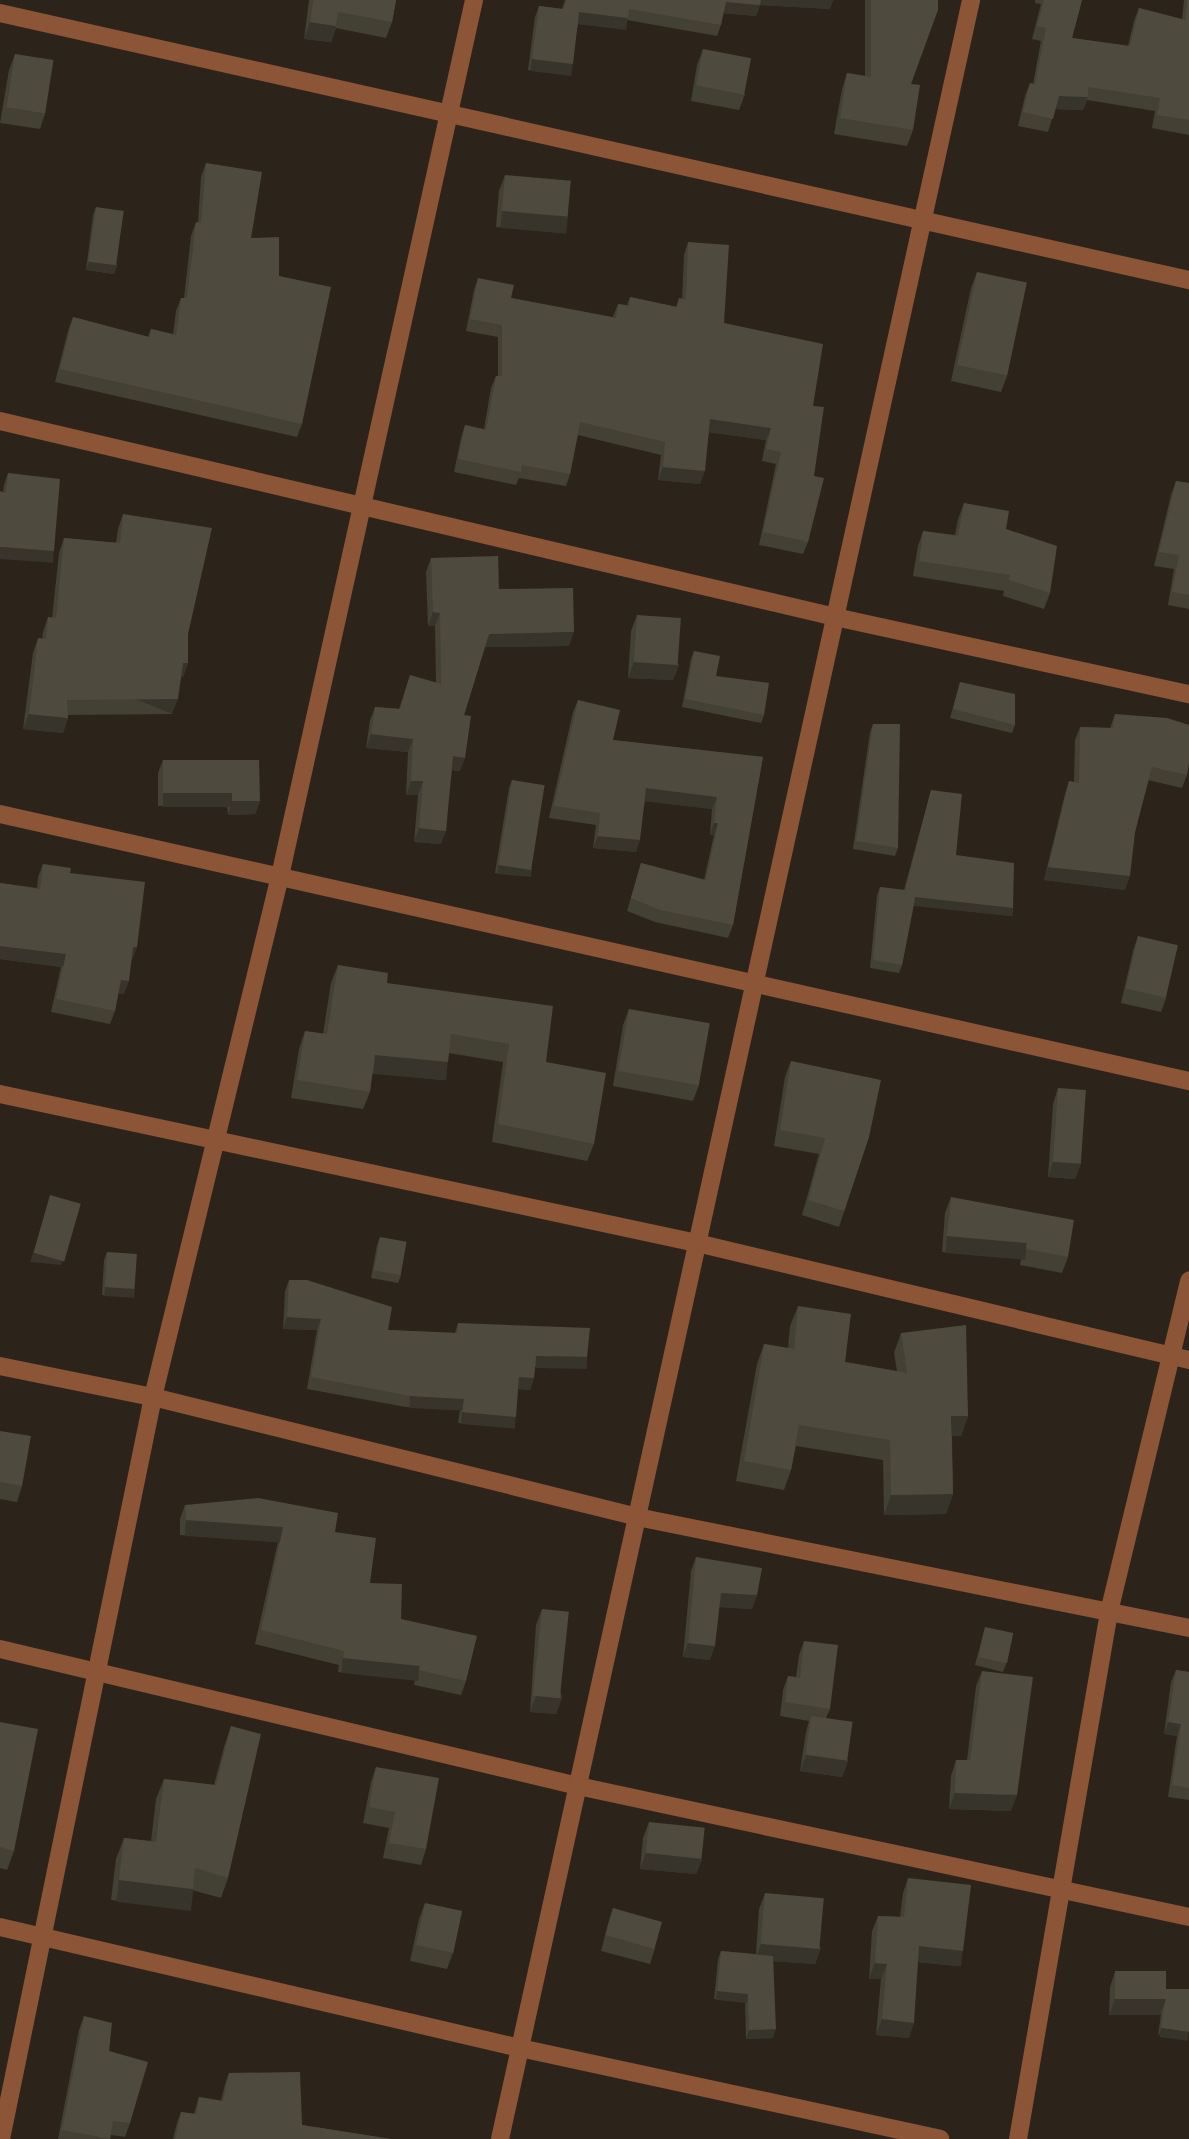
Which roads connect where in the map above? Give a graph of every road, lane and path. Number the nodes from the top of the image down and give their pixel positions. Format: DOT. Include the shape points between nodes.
graph roads {
  1 [pos="474,0"];
  2 [pos="971,0"];
  3 [pos="0,13"];
  4 [pos="450,114"];
  5 [pos="922,220"];
  6 [pos="1189,280"];
  7 [pos="0,421"];
  8 [pos="360,505"];
  9 [pos="835,617"];
  10 [pos="1189,694"];
  11 [pos="0,814"];
  12 [pos="280,876"];
  13 [pos="754,986"];
  14 [pos="1189,1081"];
  15 [pos="0,1094"];
  16 [pos="212,1140"];
  17 [pos="697,1243"];
  18 [pos="1189,1281"];
  19 [pos="1180,1358"];
  20 [pos="0,1366"];
  21 [pos="153,1397"];
  22 [pos="637,1517"];
  23 [pos="1109,1612"];
  24 [pos="1189,1628"];
  25 [pos="0,1648"];
  26 [pos="97,1669"];
  27 [pos="578,1786"];
  28 [pos="1058,1889"];
  29 [pos="1189,1917"];
  30 [pos="0,1927"];
  31 [pos="44,1937"];
  32 [pos="520,2048"];
  33 [pos="1,2139"];
  34 [pos="500,2139"];
  35 [pos="940,2139"];
  36 [pos="1018,2139"];
  1 -- 4 [label="street"];
  2 -- 5 [label="street"];
  3 -- 4 [label="street"];
  4 -- 5 [label="street"];
  4 -- 8 [label="street"];
  5 -- 6 [label="street"];
  5 -- 9 [label="street"];
  7 -- 8 [label="street"];
  8 -- 9 [label="street"];
  8 -- 12 [label="street"];
  9 -- 10 [label="street"];
  9 -- 13 [label="street"];
  11 -- 12 [label="street"];
  12 -- 13 [label="street"];
  12 -- 16 [label="street"];
  13 -- 14 [label="street"];
  13 -- 17 [label="street"];
  15 -- 16 [label="street"];
  16 -- 17 [label="street"];
  16 -- 21 [label="street"];
  17 -- 19 [label="street"];
  17 -- 22 [label="street"];
  18 -- 19 [label="street"];
  19 -- 23 [label="street"];
  20 -- 21 [label="street"];
  21 -- 22 [label="street"];
  21 -- 26 [label="street"];
  22 -- 23 [label="street"];
  22 -- 27 [label="street"];
  23 -- 24 [label="street"];
  23 -- 28 [label="street"];
  25 -- 26 [label="street"];
  26 -- 27 [label="street"];
  26 -- 31 [label="street"];
  27 -- 28 [label="street"];
  27 -- 32 [label="street"];
  28 -- 29 [label="street"];
  28 -- 36 [label="street"];
  30 -- 31 [label="street"];
  31 -- 32 [label="street"];
  31 -- 33 [label="street"];
  32 -- 34 [label="street"];
  32 -- 35 [label="street"];
}
